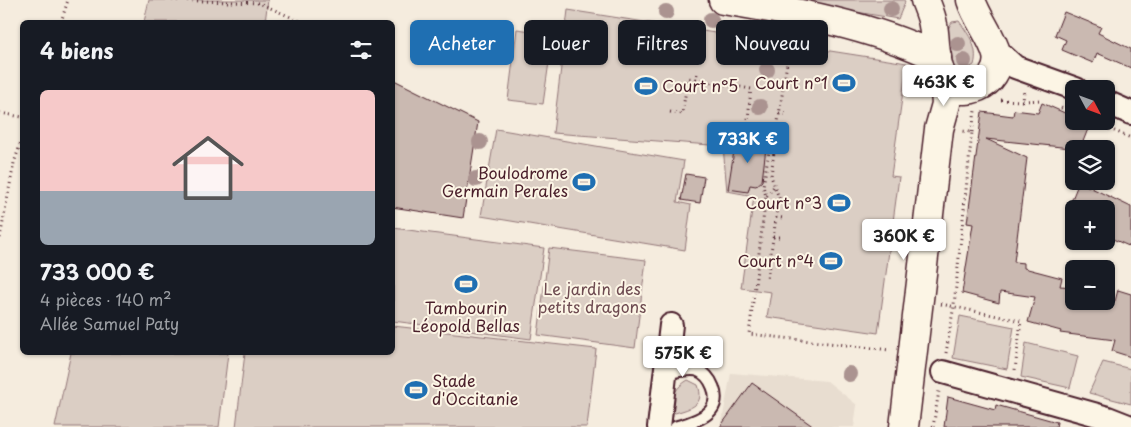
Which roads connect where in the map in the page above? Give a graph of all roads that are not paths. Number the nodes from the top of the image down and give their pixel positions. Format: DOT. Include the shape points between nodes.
graph roads {
  1 [pos="722,0"];
  2 [pos="971,0"];
  3 [pos="929,12"];
  4 [pos="892,38"];
  5 [pos="1001,62"];
  6 [pos="1065,85"];
  7 [pos="946,92"];
  8 [pos="1115,106"];
  9 [pos="1131,113"];
  10 [pos="671,325"];
  11 [pos="943,372"];
  12 [pos="665,373"];
  13 [pos="659,427"];
  14 [pos="676,427"];
  15 [pos="904,427"];
  16 [pos="1131,427"];
  1 -- 4 [label="street" via="801,13"];
  2 -- 5 [label="street"];
  3 -- 4 [label="street" via="907,34"];
  3 -- 7 [label="street"];
  4 -- 7 [label="street"];
  5 -- 6 [label="street"];
  5 -- 7 [label="street" via="988,81"];
  7 -- 15 [label="street"];
  8 -- 9 [label="street"];
  10 -- 12 [label="street"];
  11 -- 16 [label="street"];
  12 -- 13 [label="street"];
  12 -- 14 [label="lane" via="696,370 711,383 716,397 712,409"];
}
